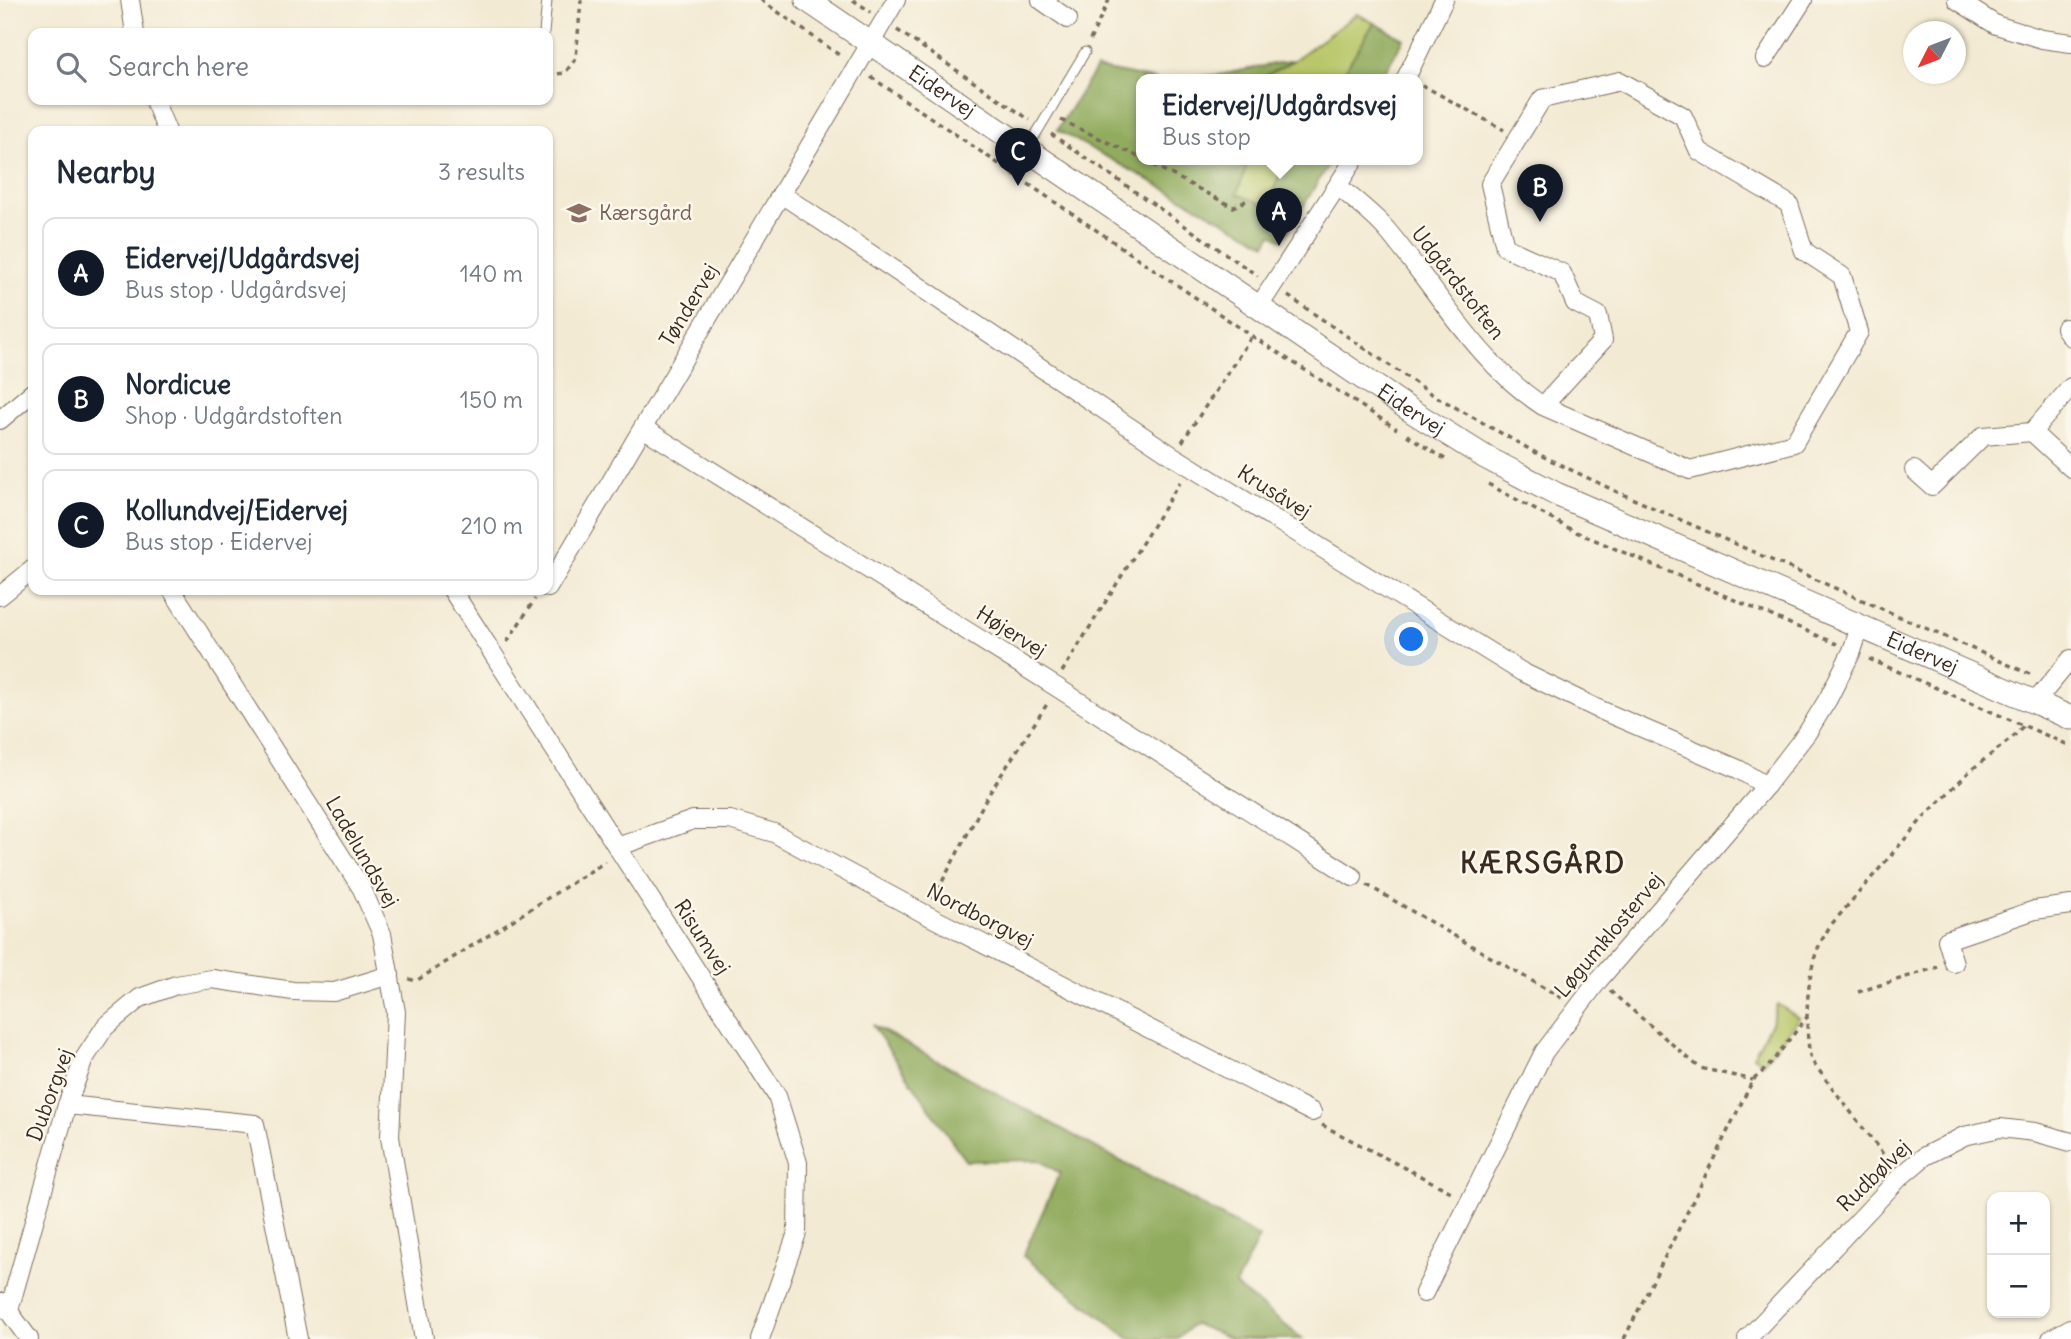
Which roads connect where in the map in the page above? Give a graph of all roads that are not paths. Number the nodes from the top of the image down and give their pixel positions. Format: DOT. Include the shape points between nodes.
graph roads {
  1 [pos="130,0"];
  2 [pos="547,0"];
  3 [pos="807,0"];
  4 [pos="896,0"];
  5 [pos="1041,0"];
  6 [pos="1444,0"];
  7 [pos="1803,0"];
  8 [pos="1957,0"];
  9 [pos="1068,19"];
  10 [pos="134,28"];
  11 [pos="544,28"];
  12 [pos="2071,43"];
  13 [pos="870,44"];
  14 [pos="1085,52"];
  15 [pos="1765,60"];
  16 [pos="1408,74"];
  17 [pos="156,105"];
  18 [pos="165,126"];
  19 [pos="1027,150"];
  20 [pos="1351,165"];
  21 [pos="1338,186"];
  22 [pos="781,194"];
  23 [pos="1258,308"];
  24 [pos="2071,387"];
  25 [pos="28,396"];
  26 [pos="1543,406"];
  27 [pos="0,421"];
  28 [pos="643,428"];
  29 [pos="2032,432"];
  30 [pos="2071,468"];
  31 [pos="1914,470"];
  32 [pos="28,573"];
  33 [pos="553,575"];
  34 [pos="175,595"];
  35 [pos="455,595"];
  36 [pos="0,596"];
  37 [pos="1860,627"];
  38 [pos="2071,659"];
  39 [pos="2035,702"];
  40 [pos="2071,718"];
  41 [pos="1766,786"];
  42 [pos="617,847"];
  43 [pos="1353,877"];
  44 [pos="2071,905"];
  45 [pos="1954,962"];
  46 [pos="390,975"];
  47 [pos="67,1105"];
  48 [pos="1312,1112"];
  49 [pos="2071,1142"];
  50 [pos="1424,1293"];
  51 [pos="4,1305"];
  52 [pos="2071,1328"];
  53 [pos="29,1339"];
  54 [pos="298,1339"];
  55 [pos="424,1339"];
  56 [pos="760,1339"];
  57 [pos="1747,1339"];
  58 [pos="2051,1339"];
  1 -- 10 [label="street"];
  2 -- 11 [label="lane"];
  3 -- 13 [label="street, Eidervej"];
  4 -- 13 [label="street, Tøndervej"];
  5 -- 9 [label="street"];
  6 -- 16 [label="street"];
  7 -- 15 [label="street"];
  8 -- 12 [label="street" via="1996,25"];
  13 -- 19 [label="street, Eidervej"];
  13 -- 22 [label="street, Tøndervej"];
  14 -- 19 [label="lane"];
  17 -- 18 [label="street"];
  19 -- 23 [label="street, Eidervej"];
  20 -- 21 [label="street"];
  21 -- 23 [label="street"];
  21 -- 26 [label="street, Udgårdstoften" via="1384,227 1491,362"];
  22 -- 28 [label="street, Tøndervej"];
  22 -- 41 [label="street, Krusåvej" via="1173,456 1522,672 1738,769"];
  23 -- 37 [label="street, Eidervej" via="1413,412 1532,482"];
  24 -- 29 [label="street"];
  25 -- 27 [label="street"];
  26 -- 26 [label="street, Udgårdstoften" via="1603,340 1598,315 1575,303 1562,273 1506,247 1490,184 1542,99 1620,80 1683,116 1699,151 1789,204 1804,251 1842,276 1858,332 1794,443 1690,470"];
  28 -- 33 [label="street, Tøndervej"];
  28 -- 43 [label="street, Højervej"];
  29 -- 30 [label="street"];
  29 -- 31 [label="street" via="1983,436 1932,486"];
  32 -- 36 [label="street"];
  34 -- 46 [label="street, Ladelundsvej" via="362,889 382,934"];
  35 -- 42 [label="street, Risumvej"];
  37 -- 39 [label="street, Eidervej"];
  37 -- 41 [label="street, Løgumklostervej" via="1828,699"];
  38 -- 39 [label="street"];
  39 -- 40 [label="street, Eidervej"];
  41 -- 50 [label="street, Løgumklostervej" via="1598,981 1544,1052"];
  42 -- 48 [label="street, Nordborgvej" via="693,820 730,821 774,834"];
  42 -- 56 [label="street, Risumvej" via="776,1096 798,1163 797,1233"];
  44 -- 45 [label="street" via="2035,910 1947,940"];
  46 -- 47 [label="street, Duborgvej" via="334,992 212,978 140,998 105,1027 84,1059"];
  46 -- 55 [label="street, Ladelundsvej" via="396,1013 390,1137"];
  47 -- 51 [label="street, Duborgvej"];
  47 -- 54 [label="street" via="256,1124"];
  49 -- 57 [label="street, Rudbølvej" via="2000,1128 1964,1136 1925,1156"];
  51 -- 53 [label="street"];
  52 -- 58 [label="street"];
}
